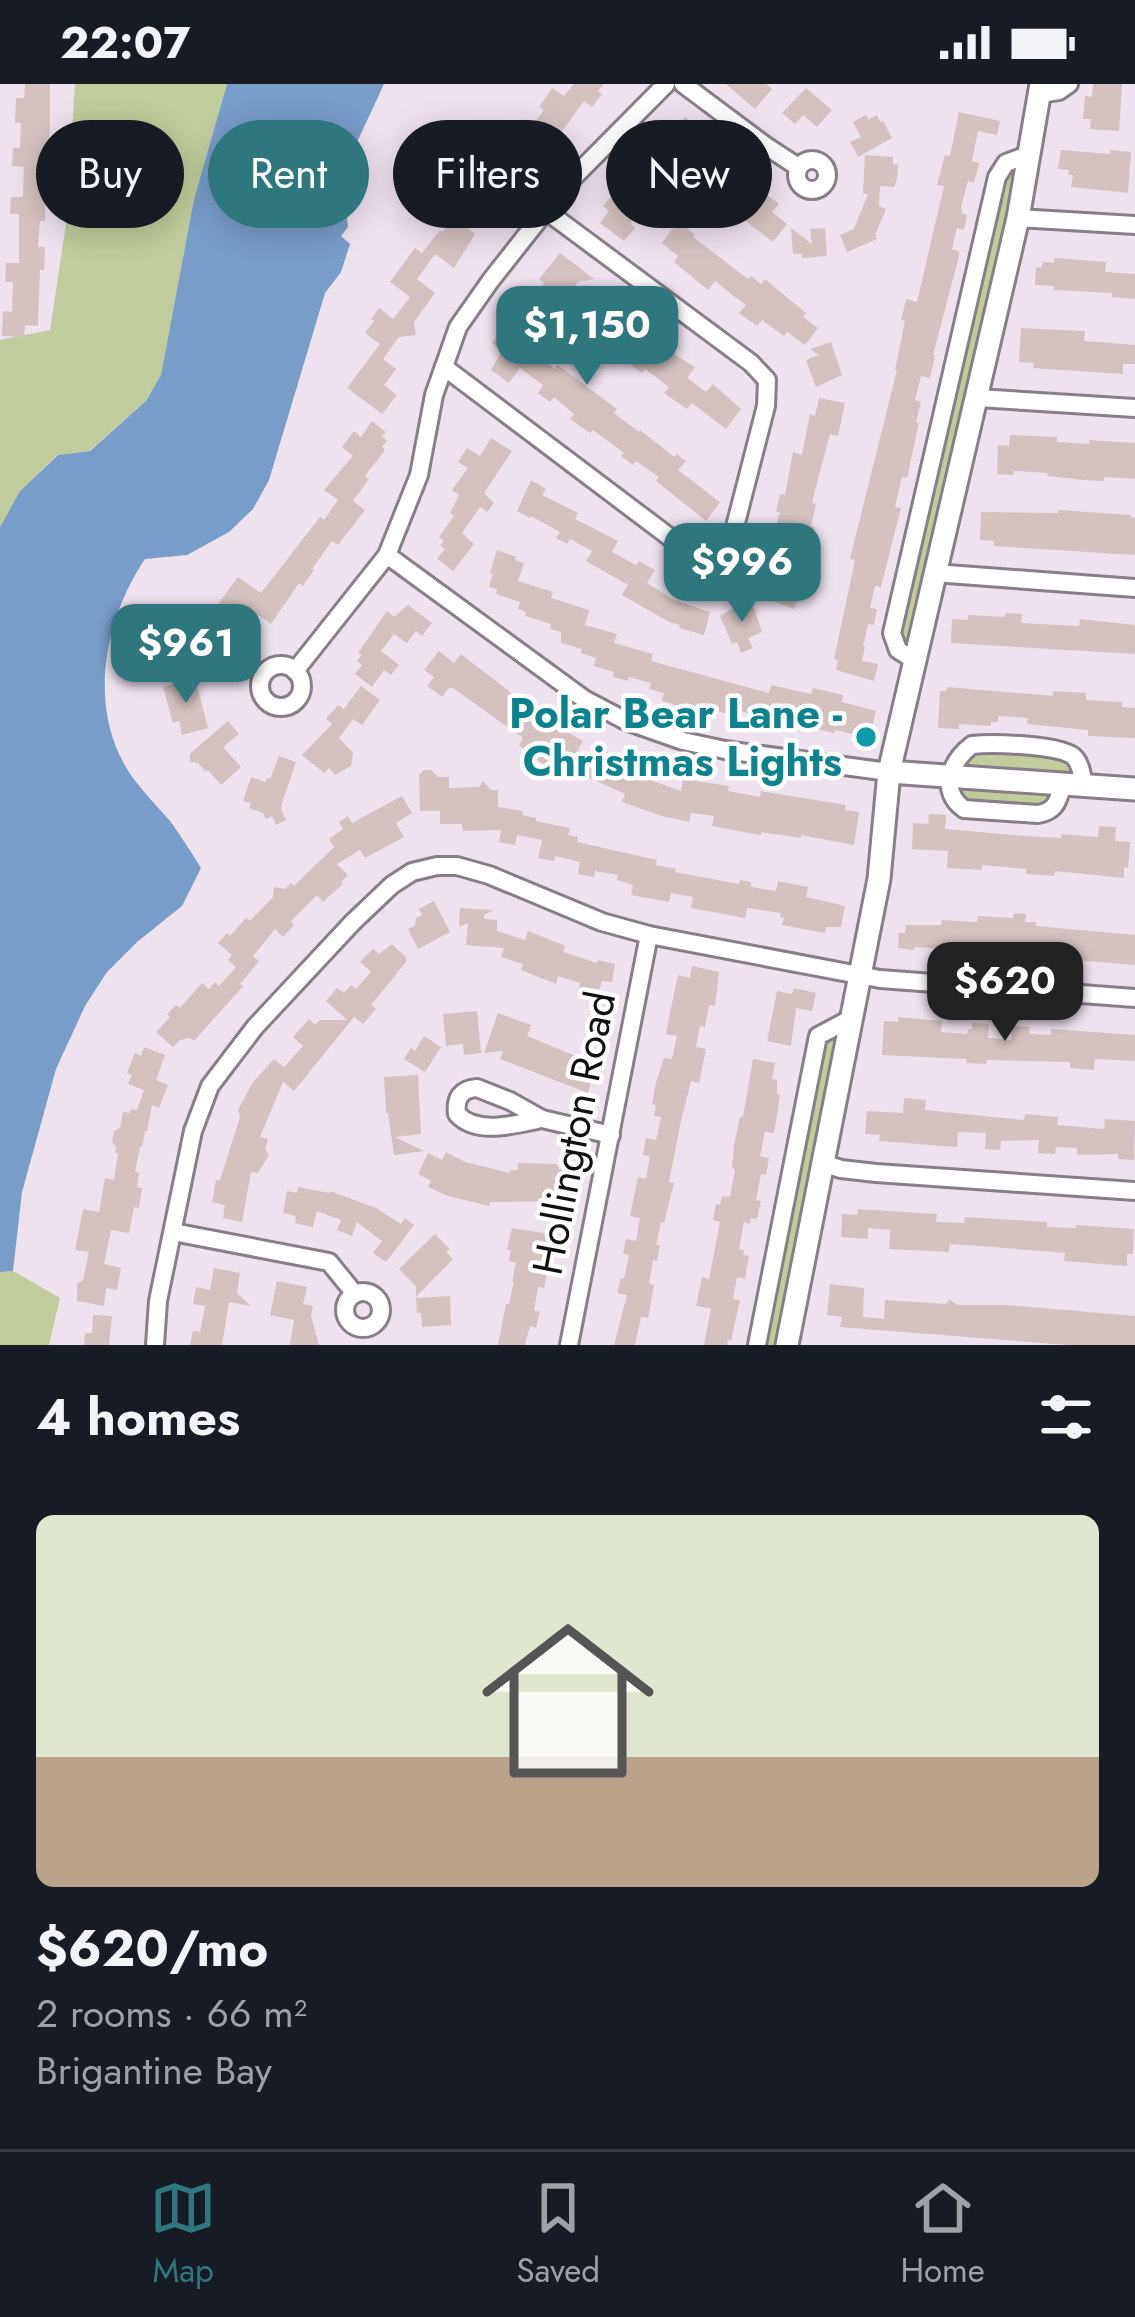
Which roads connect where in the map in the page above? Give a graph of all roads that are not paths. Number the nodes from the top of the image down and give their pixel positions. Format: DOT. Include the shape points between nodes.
graph roads {
  1 [pos="666,84"];
  2 [pos="683,84"];
  3 [pos="1069,84"];
  4 [pos="1040,89"];
  5 [pos="1030,154"];
  6 [pos="798,167"];
  7 [pos="582,168"];
  8 [pos="1018,218"];
  9 [pos="1135,225"];
  10 [pos="532,228"];
  11 [pos="569,228"];
  12 [pos="443,367"];
  13 [pos="976,398"];
  14 [pos="1135,408"];
  15 [pos="387,555"];
  16 [pos="934,573"];
  17 [pos="1135,588"];
  18 [pos="914,660"];
  19 [pos="295,671"];
  20 [pos="889,772"];
  21 [pos="950,775"];
  22 [pos="1073,785"];
  23 [pos="1134,793"];
  24 [pos="649,935"];
  25 [pos="859,975"];
  26 [pos="1135,998"];
  27 [pos="852,1018"];
  28 [pos="542,1119"];
  29 [pos="610,1135"];
  30 [pos="822,1163"];
  31 [pos="1135,1191"];
  32 [pos="173,1232"];
  33 [pos="355,1294"];
  34 [pos="155,1345"];
  35 [pos="568,1345"];
  36 [pos="757,1345"];
  37 [pos="787,1345"];
  1 -- 7 [label="street"];
  2 -- 6 [label="street"];
  3 -- 4 [label="street"];
  4 -- 5 [label="street"];
  5 -- 8 [label="street"];
  5 -- 18 [label="street" via="1000,168 892,633 898,650"];
  8 -- 9 [label="street"];
  8 -- 13 [label="street"];
  10 -- 12 [label="street" via="458,327"];
  11 -- 12 [label="street" via="767,380 730,546 703,556 688,550"];
  12 -- 15 [label="street" via="419,475"];
  13 -- 14 [label="street"];
  13 -- 16 [label="street"];
  15 -- 19 [label="street"];
  15 -- 20 [label="street" via="626,722 724,750"];
  16 -- 17 [label="street"];
  16 -- 18 [label="street"];
  18 -- 20 [label="street"];
  20 -- 21 [label="street"];
  20 -- 25 [label="street"];
  21 -- 22 [label="street"];
  21 -- 22 [label="street" via="950,795 964,809 1047,813"];
  21 -- 22 [label="street" via="971,746 1058,749 1079,764"];
  22 -- 23 [label="street"];
  24 -- 25 [label="street"];
  24 -- 29 [label="street, Hollington Road"];
  24 -- 32 [label="street" via="457,866 412,872 353,922 210,1086"];
  25 -- 26 [label="street"];
  25 -- 27 [label="street"];
  27 -- 30 [label="street"];
  27 -- 36 [label="street" via="818,1036"];
  28 -- 29 [label="street"];
  29 -- 35 [label="street, Hollington Road"];
  30 -- 31 [label="street"];
  30 -- 37 [label="street"];
  32 -- 33 [label="street" via="329,1262"];
  32 -- 34 [label="street"];
}
